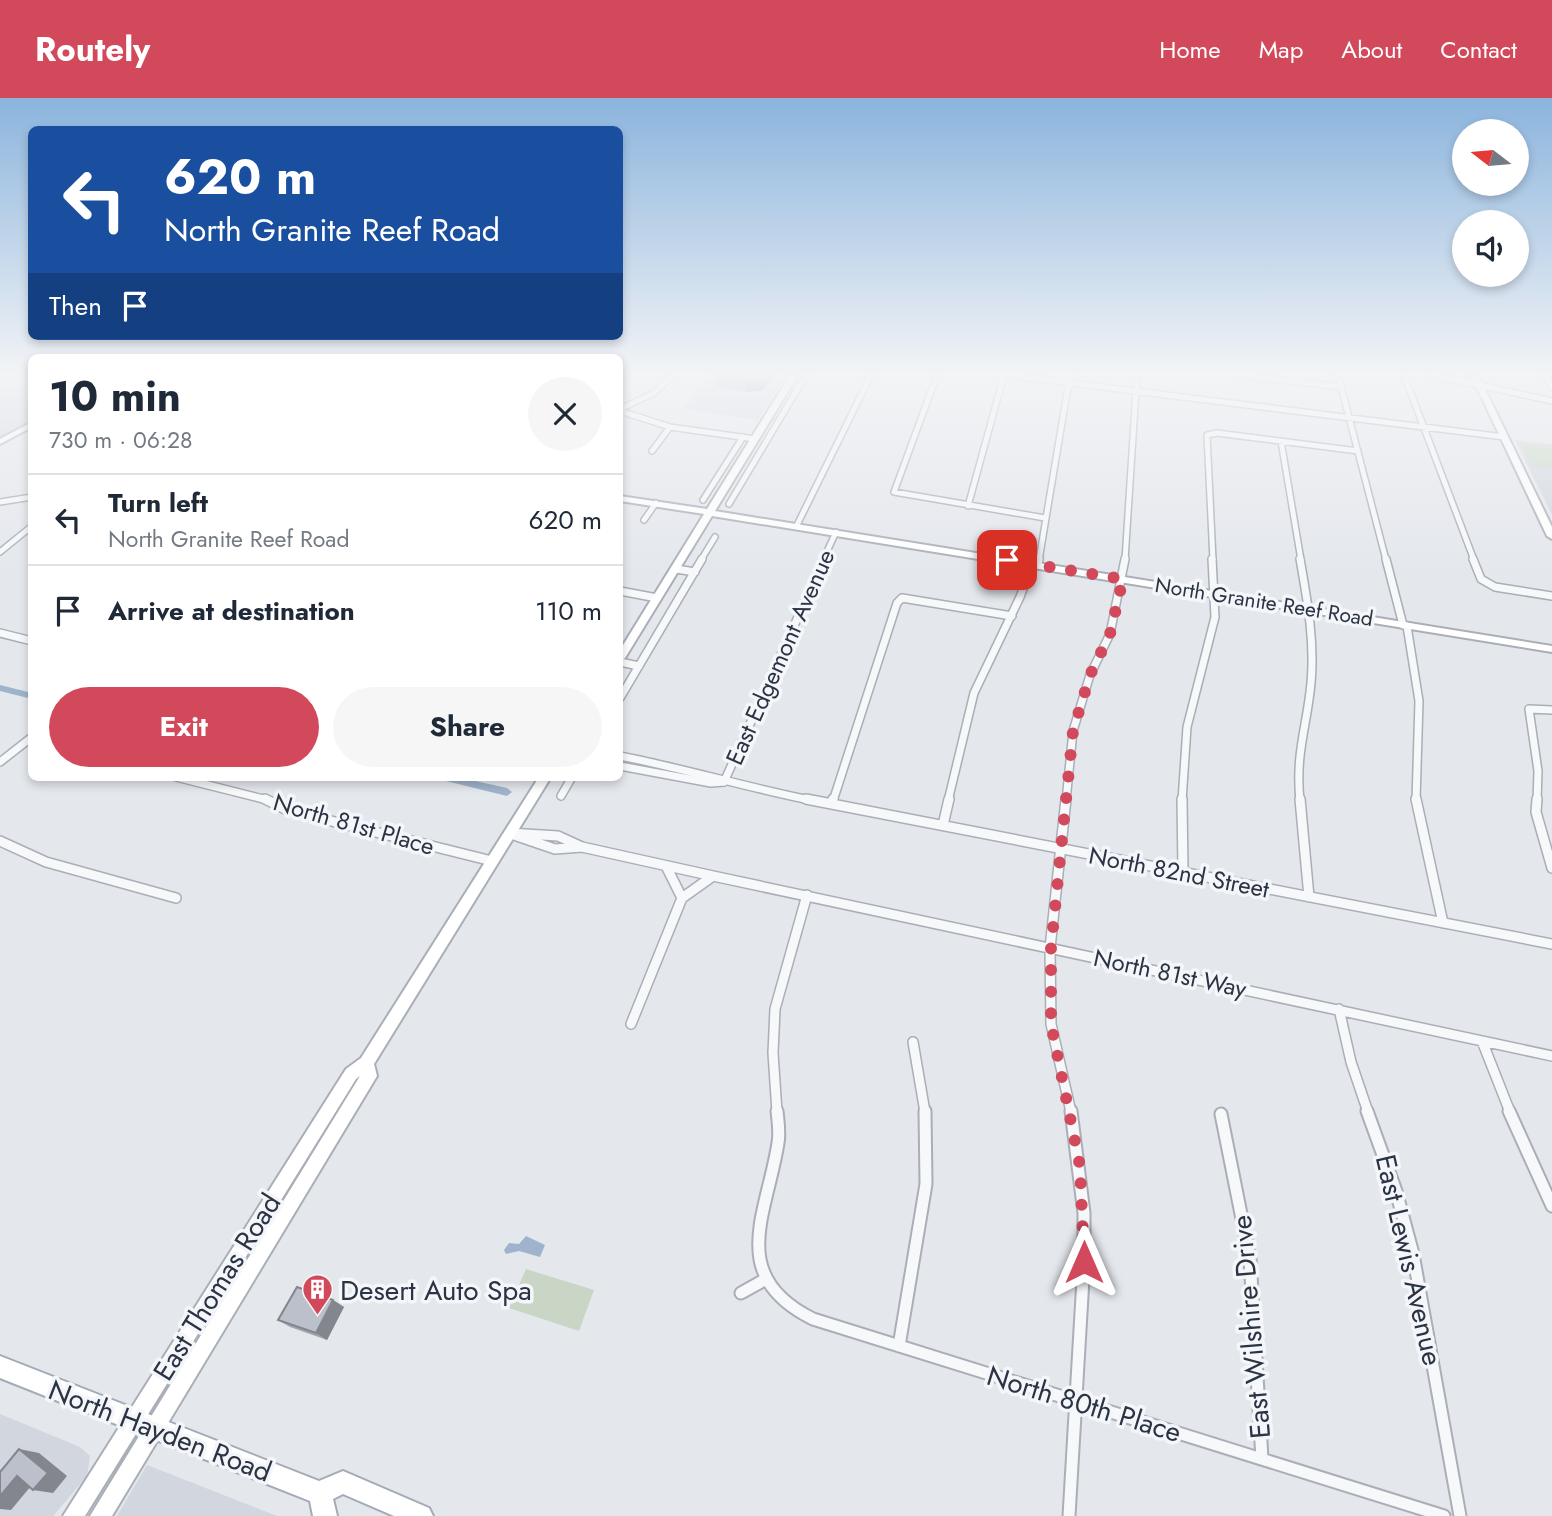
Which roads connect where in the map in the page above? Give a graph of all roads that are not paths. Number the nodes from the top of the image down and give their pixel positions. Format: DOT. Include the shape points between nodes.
graph roads {
  1 [pos="659,441"];
  2 [pos="740,441"];
  3 [pos="754,441"];
  4 [pos="767,441"];
  5 [pos="838,441"];
  6 [pos="912,441"];
  7 [pos="986,441"];
  8 [pos="1059,441"];
  9 [pos="1133,441"];
  10 [pos="1207,441"];
  11 [pos="1281,441"];
  12 [pos="1282,441"];
  13 [pos="1355,441"];
  14 [pos="1429,441"];
  15 [pos="1506,441"];
  16 [pos="652,451"];
  17 [pos="1358,451"];
  18 [pos="28,498"];
  19 [pos="623,498"];
  20 [pos="703,500"];
  21 [pos="0,502"];
  22 [pos="656,503"];
  23 [pos="729,505"];
  24 [pos="968,506"];
  25 [pos="711,511"];
  26 [pos="1045,518"];
  27 [pos="644,520"];
  28 [pos="797,525"];
  29 [pos="28,529"];
  30 [pos="836,532"];
  31 [pos="1552,536"];
  32 [pos="715,537"];
  33 [pos="0,552"];
  34 [pos="1035,564"];
  35 [pos="676,569"];
  36 [pos="695,572"];
  37 [pos="1123,579"];
  38 [pos="623,592"];
  39 [pos="1214,594"];
  40 [pos="1552,596"];
  41 [pos="657,598"];
  42 [pos="1308,609"];
  43 [pos="1012,617"];
  44 [pos="1405,625"];
  45 [pos="0,633"];
  46 [pos="28,641"];
  47 [pos="1552,649"];
  48 [pos="623,655"];
  49 [pos="623,661"];
  50 [pos="639,666"];
  51 [pos="623,693"];
  52 [pos="1552,710"];
  53 [pos="28,741"];
  54 [pos="623,757"];
  55 [pos="0,762"];
  56 [pos="623,767"];
  57 [pos="192,781"];
  58 [pos="542,781"];
  59 [pos="570,781"];
  60 [pos="724,782"];
  61 [pos="561,796"];
  62 [pos="832,803"];
  63 [pos="943,825"];
  64 [pos="509,833"];
  65 [pos="0,841"];
  66 [pos="1060,849"];
  67 [pos="492,861"];
  68 [pos="666,866"];
  69 [pos="1552,868"];
  70 [pos="1183,872"];
  71 [pos="713,876"];
  72 [pos="807,895"];
  73 [pos="1309,897"];
  74 [pos="176,898"];
  75 [pos="682,898"];
  76 [pos="1443,923"];
  77 [pos="1552,944"];
  78 [pos="1051,948"];
  79 [pos="1339,1009"];
  80 [pos="631,1024"];
  81 [pos="1482,1041"];
  82 [pos="913,1042"];
  83 [pos="1552,1056"];
  84 [pos="366,1063"];
  85 [pos="1222,1114"];
  86 [pos="1552,1206"];
  87 [pos="766,1279"];
  88 [pos="741,1293"];
  89 [pos="899,1346"];
  90 [pos="0,1367"];
  91 [pos="1077,1401"];
  92 [pos="132,1420"];
  93 [pos="154,1429"];
  94 [pos="1262,1459"];
  95 [pos="323,1505"];
  96 [pos="73,1516"];
  97 [pos="100,1516"];
  98 [pos="421,1516"];
  99 [pos="1069,1516"];
  100 [pos="1444,1516"];
  101 [pos="1460,1516"];
  1 -- 16 [label="street"];
  2 -- 20 [label="street"];
  3 -- 25 [label="street"];
  4 -- 23 [label="street"];
  5 -- 28 [label="street, East Edgemont Avenue"];
  6 -- 24 [label="street" via="895,493"];
  7 -- 24 [label="street"];
  8 -- 26 [label="street"];
  9 -- 37 [label="street"];
  10 -- 39 [label="street"];
  11 -- 42 [label="street"];
  12 -- 17 [label="street"];
  13 -- 17 [label="street"];
  14 -- 40 [label="street" via="1479,576 1486,584"];
  15 -- 31 [label="street"];
  17 -- 44 [label="street"];
  18 -- 21 [label="street"];
  19 -- 22 [label="street, North Granite Reef Road"];
  22 -- 25 [label="street, North Granite Reef Road"];
  22 -- 27 [label="street"];
  24 -- 26 [label="street"];
  25 -- 28 [label="street, North Granite Reef Road"];
  25 -- 35 [label="street"];
  26 -- 34 [label="street"];
  28 -- 30 [label="street, North Granite Reef Road"];
  29 -- 33 [label="street"];
  30 -- 34 [label="street, North Granite Reef Road"];
  30 -- 60 [label="street, East Edgemont Avenue"];
  32 -- 36 [label="street"];
  34 -- 37 [label="street, North Granite Reef Road"];
  34 -- 43 [label="street"];
  35 -- 36 [label="street"];
  35 -- 41 [label="street"];
  36 -- 50 [label="street"];
  37 -- 39 [label="street, North Granite Reef Road"];
  37 -- 66 [label="street" via="1110,634 1090,675 1073,731"];
  38 -- 41 [label="street"];
  39 -- 42 [label="street, North Granite Reef Road"];
  39 -- 70 [label="street" via="1212,643 1187,726"];
  41 -- 48 [label="street"];
  42 -- 44 [label="street, North Granite Reef Road"];
  42 -- 73 [label="street" via="1311,682 1298,772"];
  43 -- 62 [label="street" via="902,598 897,603"];
  43 -- 63 [label="street" via="973,696"];
  44 -- 47 [label="street, North Granite Reef Road"];
  44 -- 76 [label="street" via="1419,701 1414,791"];
  45 -- 46 [label="street"];
  49 -- 50 [label="street"];
  50 -- 51 [label="street"];
  52 -- 69 [label="street" via="1529,709 1538,771 1536,812"];
  53 -- 55 [label="street"];
  54 -- 60 [label="street, North 82nd Street" via="714,775"];
  56 -- 60 [label="street, North 82nd Street"];
  57 -- 67 [label="street, North 81st Place" via="270,800 287,810"];
  58 -- 64 [label="street, East Thomas Road"];
  59 -- 61 [label="street"];
  60 -- 62 [label="street, North 82nd Street"];
  62 -- 63 [label="street, North 82nd Street"];
  63 -- 66 [label="street, North 82nd Street"];
  64 -- 67 [label="street, East Thomas Road"];
  64 -- 68 [label="street, North 81st Way" via="569,851 582,848"];
  65 -- 74 [label="street" via="46,862"];
  66 -- 70 [label="street, North 82nd Street"];
  66 -- 78 [label="street"];
  67 -- 84 [label="street, East Thomas Road"];
  68 -- 71 [label="street, North 81st Way"];
  68 -- 75 [label="street"];
  70 -- 73 [label="street, North 82nd Street"];
  71 -- 72 [label="street, North 81st Way"];
  71 -- 75 [label="street"];
  72 -- 78 [label="street, North 81st Way"];
  72 -- 87 [label="street" via="775,1009 779,1141 758,1233"];
  73 -- 76 [label="street, North 82nd Street"];
  75 -- 80 [label="street"];
  76 -- 77 [label="street, North 82nd Street"];
  78 -- 79 [label="street, North 81st Way"];
  78 -- 91 [label="street" via="1051,1024 1074,1124 1084,1213"];
  79 -- 81 [label="street, North 81st Way"];
  79 -- 101 [label="street, East Lewis Avenue" via="1347,1055 1387,1161 1419,1279"];
  81 -- 83 [label="street, North 81st Way"];
  81 -- 86 [label="street"];
  82 -- 89 [label="street" via="926,1121 926,1184"];
  84 -- 92 [label="street, East Thomas Road" via="351,1073"];
  84 -- 93 [label="main road, East Thomas Road" via="369,1076"];
  85 -- 94 [label="street, East Wilshire Drive" via="1250,1259"];
  87 -- 88 [label="street"];
  87 -- 89 [label="street, North 80th Place" via="795,1310"];
  89 -- 91 [label="street, North 80th Place"];
  90 -- 92 [label="main road, North Hayden Road"];
  91 -- 94 [label="street, North 80th Place"];
  91 -- 99 [label="street"];
  92 -- 93 [label="main road, North Hayden Road"];
  92 -- 96 [label="street, East Thomas Road"];
  93 -- 95 [label="main road, North Hayden Road"];
  93 -- 97 [label="street, East Thomas Road"];
  94 -- 100 [label="street, North 80th Place"];
  95 -- 98 [label="main road, North Hayden Road" via="343,1482"];
}
